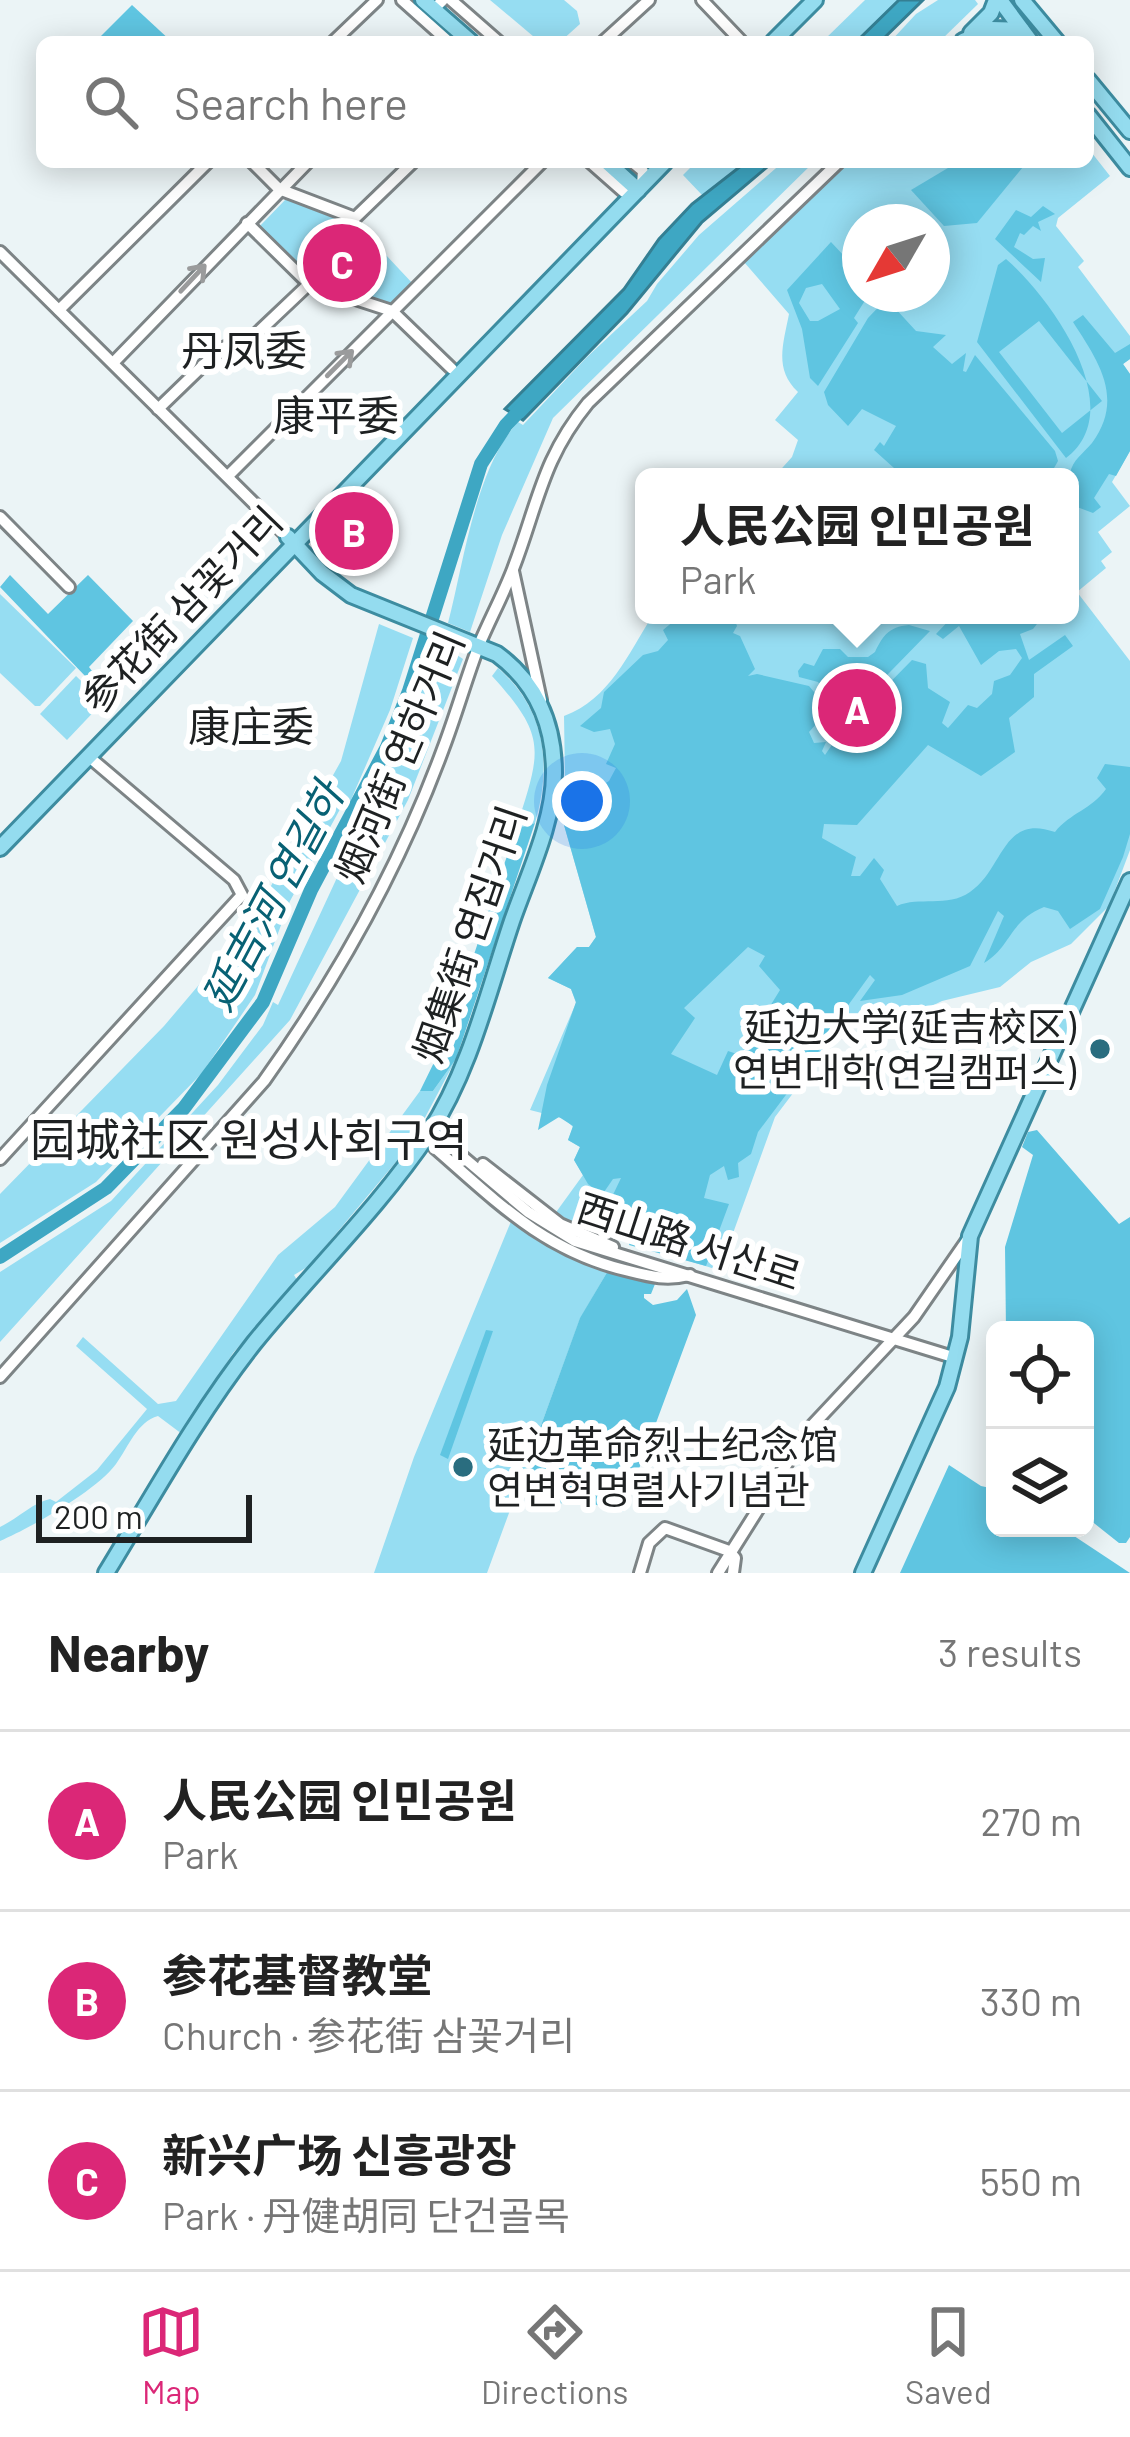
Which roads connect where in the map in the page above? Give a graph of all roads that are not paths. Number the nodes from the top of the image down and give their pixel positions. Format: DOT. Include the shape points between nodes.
graph roads {
  1 [pos="377,0"];
  2 [pos="402,0"];
  3 [pos="423,0"];
  4 [pos="649,0"];
  5 [pos="702,0"];
  6 [pos="815,0"];
  7 [pos="828,0"];
  8 [pos="998,0"];
  9 [pos="1022,0"];
  10 [pos="442,1"];
  11 [pos="339,36"];
  12 [pos="438,36"];
  13 [pos="464,36"];
  14 [pos="476,36"];
  15 [pos="491,36"];
  16 [pos="610,36"];
  17 [pos="736,36"];
  18 [pos="779,36"];
  19 [pos="792,36"];
  20 [pos="969,36"];
  21 [pos="975,36"];
  22 [pos="1026,36"];
  23 [pos="1052,36"];
  24 [pos="1094,87"];
  25 [pos="1094,123"];
  26 [pos="1130,131"];
  27 [pos="202,168"];
  28 [pos="259,168"];
  29 [pos="302,168"];
  30 [pos="407,168"];
  31 [pos="536,168"];
  32 [pos="608,168"];
  33 [pos="833,168"];
  34 [pos="1130,168"];
  35 [pos="637,178"];
  36 [pos="279,189"];
  37 [pos="247,223"];
  38 [pos="0,252"];
  39 [pos="309,284"];
  40 [pos="59,310"];
  41 [pos="392,311"];
  42 [pos="113,363"];
  43 [pos="452,369"];
  44 [pos="158,409"];
  45 [pos="228,476"];
  46 [pos="0,517"];
  47 [pos="290,540"];
  48 [pos="513,568"];
  49 [pos="69,586"];
  50 [pos="478,647"];
  51 [pos="543,710"];
  52 [pos="88,757"];
  53 [pos="0,837"];
  54 [pos="0,848"];
  55 [pos="1130,881"];
  56 [pos="431,1130"];
  57 [pos="0,1159"];
  58 [pos="970,1236"];
  59 [pos="894,1341"];
  60 [pos="956,1358"];
  61 [pos="0,1377"];
  62 [pos="729,1551"];
  63 [pos="106,1573"];
  64 [pos="640,1573"];
  65 [pos="718,1573"];
  66 [pos="733,1573"];
  67 [pos="863,1573"];
  1 -- 11 [label="street"];
  2 -- 12 [label="street"];
  3 -- 13 [label="main road"];
  4 -- 16 [label="street"];
  5 -- 17 [label="street"];
  6 -- 18 [label="main road"];
  7 -- 19 [label="main road"];
  8 -- 20 [label="main road"];
  8 -- 22 [label="main road"];
  9 -- 23 [label="main road"];
  10 -- 14 [label="main road"];
  10 -- 15 [label="street"];
  21 -- 22 [label="main road" via="992,28"];
  24 -- 26 [label="main road"];
  25 -- 34 [label="main road"];
  27 -- 40 [label="street"];
  28 -- 36 [label="street"];
  29 -- 36 [label="street"];
  30 -- 36 [label="street" via="355,218"];
  31 -- 41 [label="street"];
  32 -- 35 [label="street"];
  33 -- 48 [label="street, 烟河街 연하거리" via="574,419 543,473"];
  35 -- 43 [label="main road, 参花街 삼꽃거리"];
  35 -- 47 [label="main road, 参花街 삼꽃거리"];
  36 -- 37 [label="street"];
  37 -- 39 [label="street"];
  42 -- 37 [label="street, one-way"];
  38 -- 40 [label="street"];
  39 -- 41 [label="street"];
  39 -- 44 [label="street"];
  40 -- 42 [label="street"];
  41 -- 43 [label="street"];
  45 -- 41 [label="street, one-way"];
  42 -- 44 [label="street"];
  43 -- 47 [label="main road, 参花街 삼꽃거리"];
  44 -- 45 [label="street"];
  45 -- 47 [label="street"];
  46 -- 49 [label="street"];
  47 -- 50 [label="main road" via="329,579 382,610"];
  47 -- 52 [label="main road, 参花街 삼꽃거리"];
  47 -- 53 [label="main road, 参花街 삼꽃거리"];
  48 -- 50 [label="street, 烟河街 연하거리"];
  48 -- 51 [label="street, 烟集街 연집거리"];
  50 -- 51 [label="main road" via="516,670"];
  50 -- 61 [label="street, 烟河街 연하거리" via="414,817 301,1029"];
  51 -- 56 [label="main road, 烟集街 연집거리" via="554,771 550,806 470,1046"];
  52 -- 54 [label="main road, 参花街 삼꽃거리"];
  52 -- 57 [label="street" via="242,895"];
  55 -- 58 [label="main road"];
  56 -- 59 [label="street, 西山路 서산로" via="558,1232 593,1248"];
  56 -- 63 [label="main road, 烟集街 연집거리" via="251,1348"];
  58 -- 59 [label="street"];
  58 -- 60 [label="main road"];
  59 -- 60 [label="street, 西山路 서산로"];
  59 -- 62 [label="street" via="808,1430"];
  60 -- 67 [label="main road"];
  62 -- 64 [label="street" via="665,1528 649,1543"];
  62 -- 65 [label="street"];
  62 -- 66 [label="street"];
}
